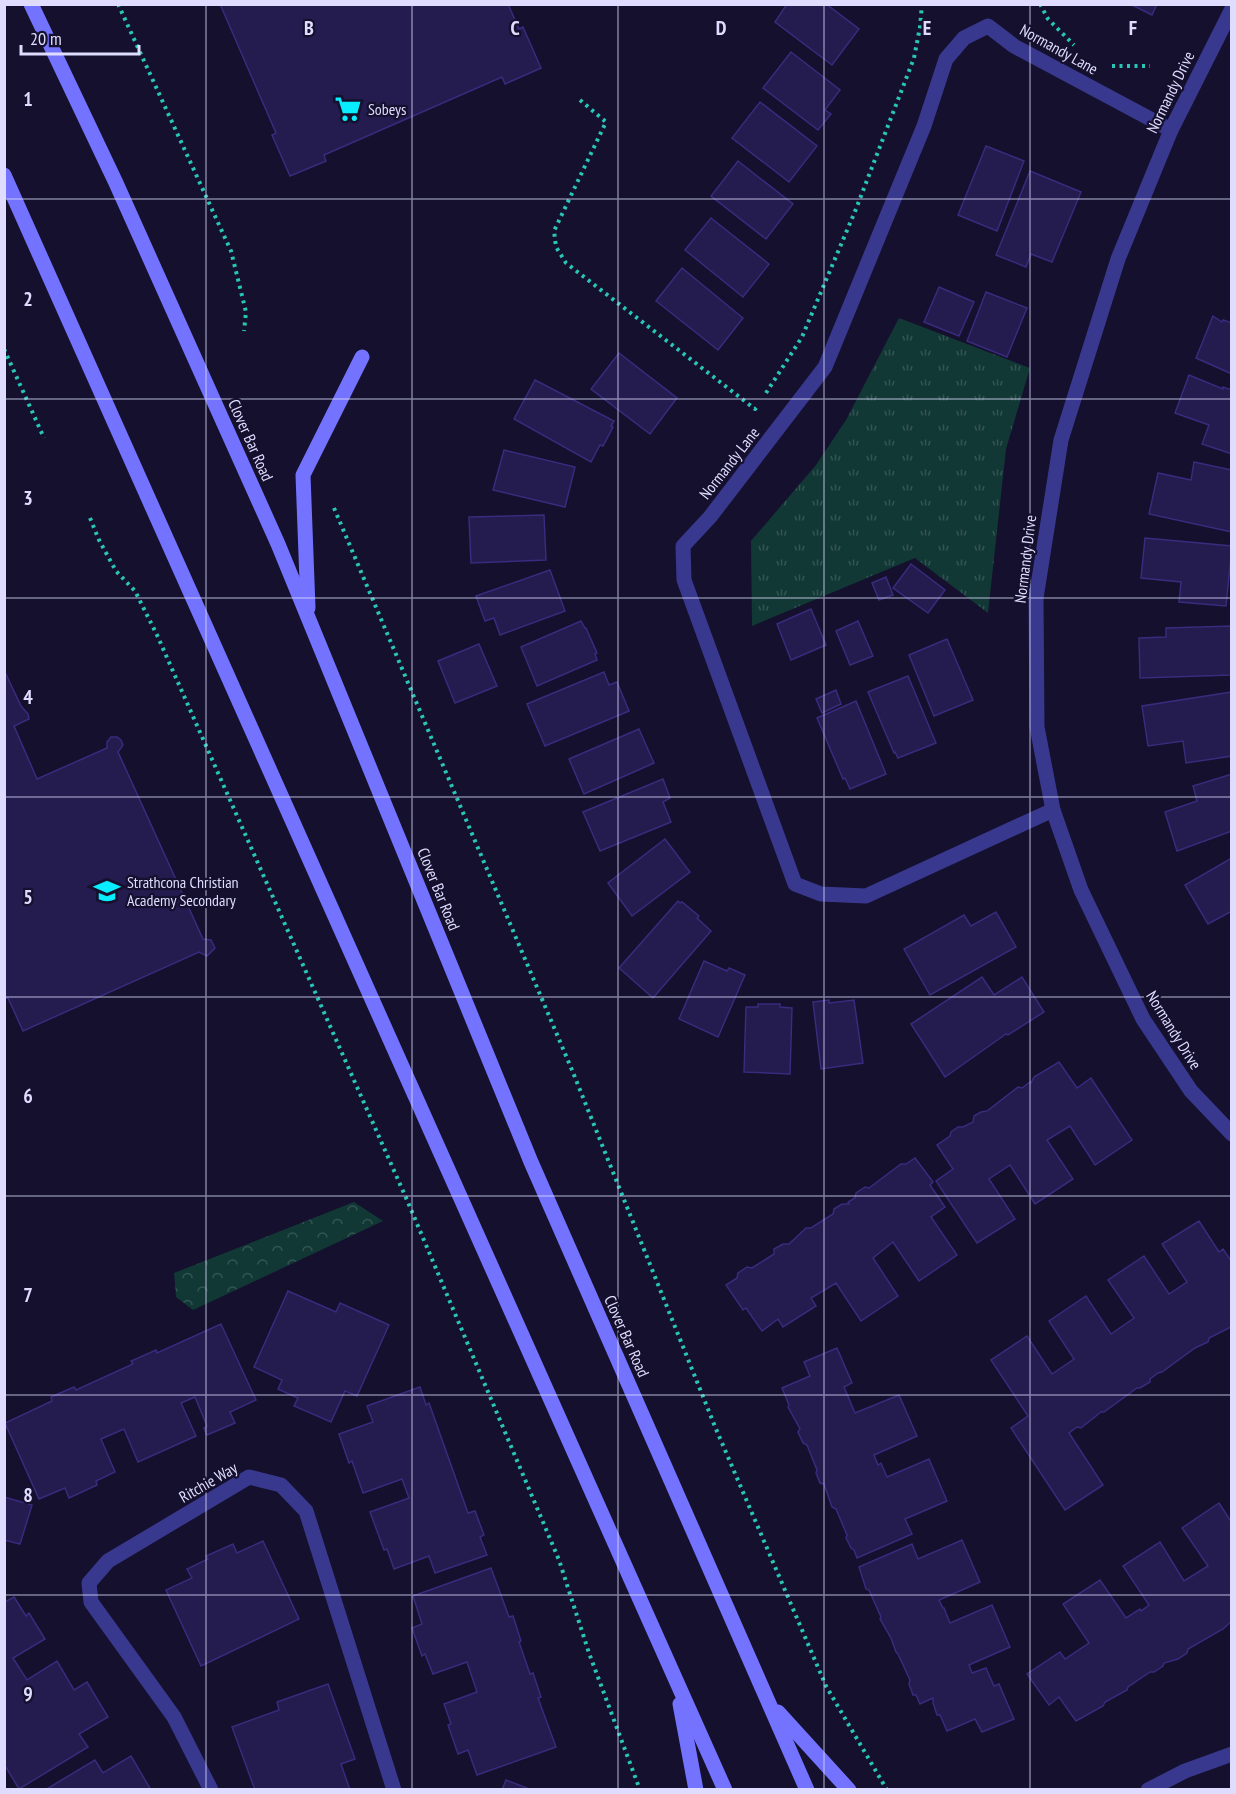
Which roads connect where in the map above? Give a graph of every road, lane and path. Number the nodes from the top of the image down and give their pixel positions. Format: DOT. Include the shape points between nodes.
graph roads {
  1 [pos="31,4"];
  2 [pos="118,4"];
  3 [pos="922,4"];
  4 [pos="1040,4"];
  5 [pos="1232,9"];
  6 [pos="1084,50"];
  7 [pos="1110,66"];
  8 [pos="1150,66"];
  9 [pos="580,100"];
  10 [pos="1171,129"];
  11 [pos="4,175"];
  12 [pos="244,331"];
  13 [pos="4,349"];
  14 [pos="362,357"];
  15 [pos="44,438"];
  16 [pos="334,507"];
  17 [pos="90,518"];
  18 [pos="309,617"];
  19 [pos="1053,810"];
  20 [pos="1232,1134"];
  21 [pos="675,1681"];
  22 [pos="769,1701"];
  23 [pos="1232,1754"];
  24 [pos="211,1790"];
  25 [pos="394,1790"];
  26 [pos="640,1790"];
  27 [pos="696,1790"];
  28 [pos="725,1790"];
  29 [pos="807,1790"];
  30 [pos="849,1790"];
  31 [pos="887,1790"];
  32 [pos="1148,1790"];
  1 -- 18 [label="main road, Clover Bar Road" via="116,183"];
  2 -- 12 [label="path" via="231,251 246,312"];
  3 -- 9 [label="path" via="914,58 856,209 802,337 755,409 566,263 556,248 554,231 606,122"];
  4 -- 6 [label="path" via="1048,19"];
  5 -- 10 [label="street, Normandy Drive"];
  7 -- 8 [label="path"];
  10 -- 19 [label="street, Normandy Drive" via="1118,259 1060,440 1036,598 1038,727"];
  10 -- 19 [label="street, Normandy Lane" via="1014,46 988,26 964,38 946,59 924,126 825,367 710,517 683,546 684,580 795,884 821,894 866,896"];
  11 -- 21 [label="main road"];
  13 -- 15 [label="path"];
  14 -- 18 [label="main road" via="303,475"];
  16 -- 31 [label="path" via="568,1059 716,1429 826,1686"];
  17 -- 26 [label="path" via="116,571 135,591 157,635 407,1200 559,1560"];
  18 -- 22 [label="main road, Clover Bar Road" via="531,1162"];
  19 -- 20 [label="street, Normandy Drive" via="1081,890 1143,1019 1191,1091"];
  21 -- 27 [label="main road"];
  21 -- 28 [label="main road"];
  22 -- 29 [label="main road, Clover Bar Road"];
  22 -- 30 [label="main road"];
  23 -- 32 [label="street"];
  24 -- 25 [label="street, Ritchie Way" via="174,1717 91,1602 88,1583 108,1561 249,1477 281,1485 306,1511"];
}
